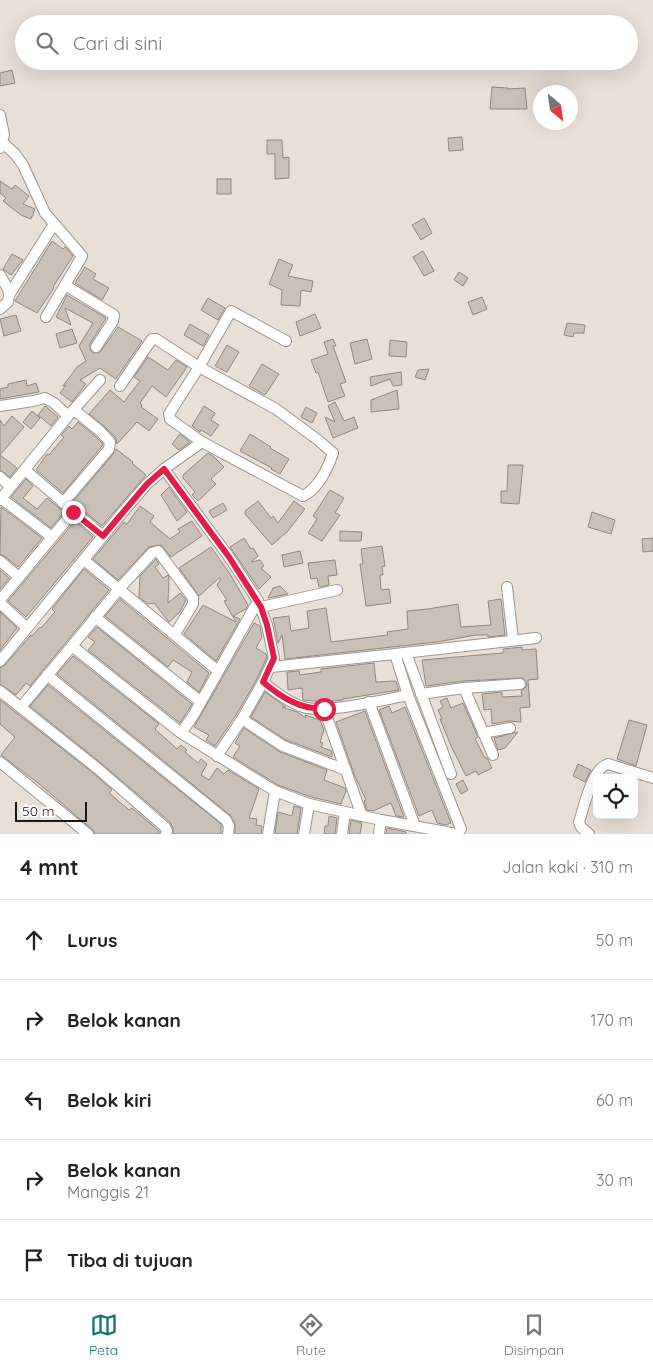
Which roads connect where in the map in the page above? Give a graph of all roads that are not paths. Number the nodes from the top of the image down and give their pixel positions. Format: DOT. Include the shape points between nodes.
graph roads {
  1 [pos="0,115"];
  2 [pos="1,146"];
  3 [pos="54,224"];
  4 [pos="0,275"];
  5 [pos="65,285"];
  6 [pos="9,295"];
  7 [pos="0,309"];
  8 [pos="46,317"];
  9 [pos="286,341"];
  10 [pos="96,347"];
  11 [pos="199,368"];
  12 [pos="100,380"];
  13 [pos="120,386"];
  14 [pos="0,406"];
  15 [pos="71,413"];
  16 [pos="202,442"];
  17 [pos="164,469"];
  18 [pos="24,470"];
  19 [pos="0,477"];
  20 [pos="10,486"];
  21 [pos="1,499"];
  22 [pos="63,503"];
  23 [pos="73,512"];
  24 [pos="103,536"];
  25 [pos="52,537"];
  26 [pos="84,560"];
  27 [pos="0,561"];
  28 [pos="19,577"];
  29 [pos="507,587"];
  30 [pos="119,589"];
  31 [pos="337,590"];
  32 [pos="0,602"];
  33 [pos="260,604"];
  34 [pos="95,617"];
  35 [pos="27,628"];
  36 [pos="175,634"];
  37 [pos="536,638"];
  38 [pos="513,640"];
  39 [pos="72,646"];
  40 [pos="406,653"];
  41 [pos="395,654"];
  42 [pos="0,661"];
  43 [pos="271,668"];
  44 [pos="218,671"];
  45 [pos="47,675"];
  46 [pos="263,682"];
  47 [pos="520,684"];
  48 [pos="464,688"];
  49 [pos="0,691"];
  50 [pos="421,694"];
  51 [pos="408,696"];
  52 [pos="201,702"];
  53 [pos="369,702"];
  54 [pos="21,706"];
  55 [pos="324,709"];
  56 [pos="242,719"];
  57 [pos="510,728"];
  58 [pos="181,733"];
  59 [pos="483,733"];
  60 [pos="217,756"];
  61 [pos="493,756"];
  62 [pos="0,762"];
  63 [pos="346,770"];
  64 [pos="450,774"];
  65 [pos="653,778"];
  66 [pos="275,792"];
  67 [pos="309,804"];
  68 [pos="345,812"];
  69 [pos="362,816"];
  70 [pos="381,820"];
  71 [pos="228,823"];
  72 [pos="416,829"];
  73 [pos="84,833"];
  74 [pos="166,834"];
  75 [pos="220,834"];
  76 [pos="228,834"];
  77 [pos="268,834"];
  78 [pos="304,834"];
  79 [pos="342,834"];
  80 [pos="379,834"];
  81 [pos="589,834"];
  1 -- 2 [label="street" via="4,135"];
  2 -- 3 [label="street" via="15,154 23,165 45,213"];
  3 -- 5 [label="street" via="82,256"];
  3 -- 6 [label="street"];
  4 -- 6 [label="street"];
  5 -- 8 [label="street"];
  5 -- 10 [label="street" via="114,316"];
  6 -- 7 [label="street" via="8,302"];
  9 -- 11 [label="street" via="232,311"];
  11 -- 13 [label="street" via="152,339"];
  11 -- 16 [label="street" via="169,414 170,419"];
  11 -- 16 [label="street" via="276,409 333,453 319,482 303,496"];
  12 -- 15 [label="street"];
  14 -- 15 [label="street" via="45,398"];
  15 -- 18 [label="street"];
  15 -- 22 [label="street" via="100,431 110,442 109,449"];
  16 -- 17 [label="street"];
  17 -- 24 [label="street"];
  17 -- 33 [label="street"];
  18 -- 20 [label="street"];
  18 -- 22 [label="street"];
  19 -- 20 [label="street"];
  20 -- 21 [label="street"];
  21 -- 25 [label="street"];
  22 -- 23 [label="street"];
  23 -- 24 [label="street"];
  23 -- 25 [label="street"];
  24 -- 26 [label="street"];
  25 -- 28 [label="street"];
  26 -- 30 [label="street"];
  26 -- 35 [label="street"];
  27 -- 28 [label="street"];
  28 -- 32 [label="street"];
  29 -- 38 [label="street"];
  30 -- 34 [label="street"];
  30 -- 36 [label="street"];
  30 -- 36 [label="street" via="152,553 158,552 193,598 193,604"];
  31 -- 33 [label="street"];
  32 -- 35 [label="street"];
  33 -- 43 [label="street" via="273,646"];
  33 -- 44 [label="street"];
  34 -- 39 [label="street"];
  34 -- 52 [label="street"];
  35 -- 42 [label="street"];
  36 -- 44 [label="street"];
  37 -- 38 [label="street"];
  38 -- 40 [label="street"];
  39 -- 45 [label="street"];
  39 -- 58 [label="street"];
  40 -- 41 [label="street"];
  40 -- 50 [label="street"];
  41 -- 43 [label="street"];
  41 -- 51 [label="street"];
  43 -- 46 [label="street"];
  44 -- 52 [label="street"];
  45 -- 54 [label="street"];
  45 -- 71 [label="street"];
  46 -- 55 [label="street" via="291,702"];
  46 -- 56 [label="street"];
  47 -- 48 [label="street"];
  48 -- 50 [label="street"];
  48 -- 59 [label="street"];
  49 -- 54 [label="street"];
  50 -- 64 [label="street"];
  51 -- 53 [label="street"];
  51 -- 72 [label="street" via="461,829 457,834"];
  52 -- 58 [label="street"];
  53 -- 55 [label="street"];
  53 -- 72 [label="street"];
  54 -- 74 [label="street" via="165,827"];
  55 -- 63 [label="street"];
  56 -- 60 [label="street"];
  56 -- 63 [label="street" via="283,746"];
  57 -- 59 [label="street"];
  58 -- 60 [label="street"];
  59 -- 61 [label="street"];
  60 -- 66 [label="street"];
  62 -- 73 [label="street"];
  63 -- 69 [label="street"];
  65 -- 81 [label="street" via="603,765 596,772 579,822"];
  66 -- 67 [label="street"];
  66 -- 77 [label="street"];
  67 -- 68 [label="street"];
  67 -- 78 [label="street"];
  68 -- 69 [label="street"];
  68 -- 79 [label="street"];
  69 -- 70 [label="street"];
  70 -- 72 [label="street"];
  70 -- 80 [label="street"];
  71 -- 75 [label="street"];
  71 -- 76 [label="street"];
}
